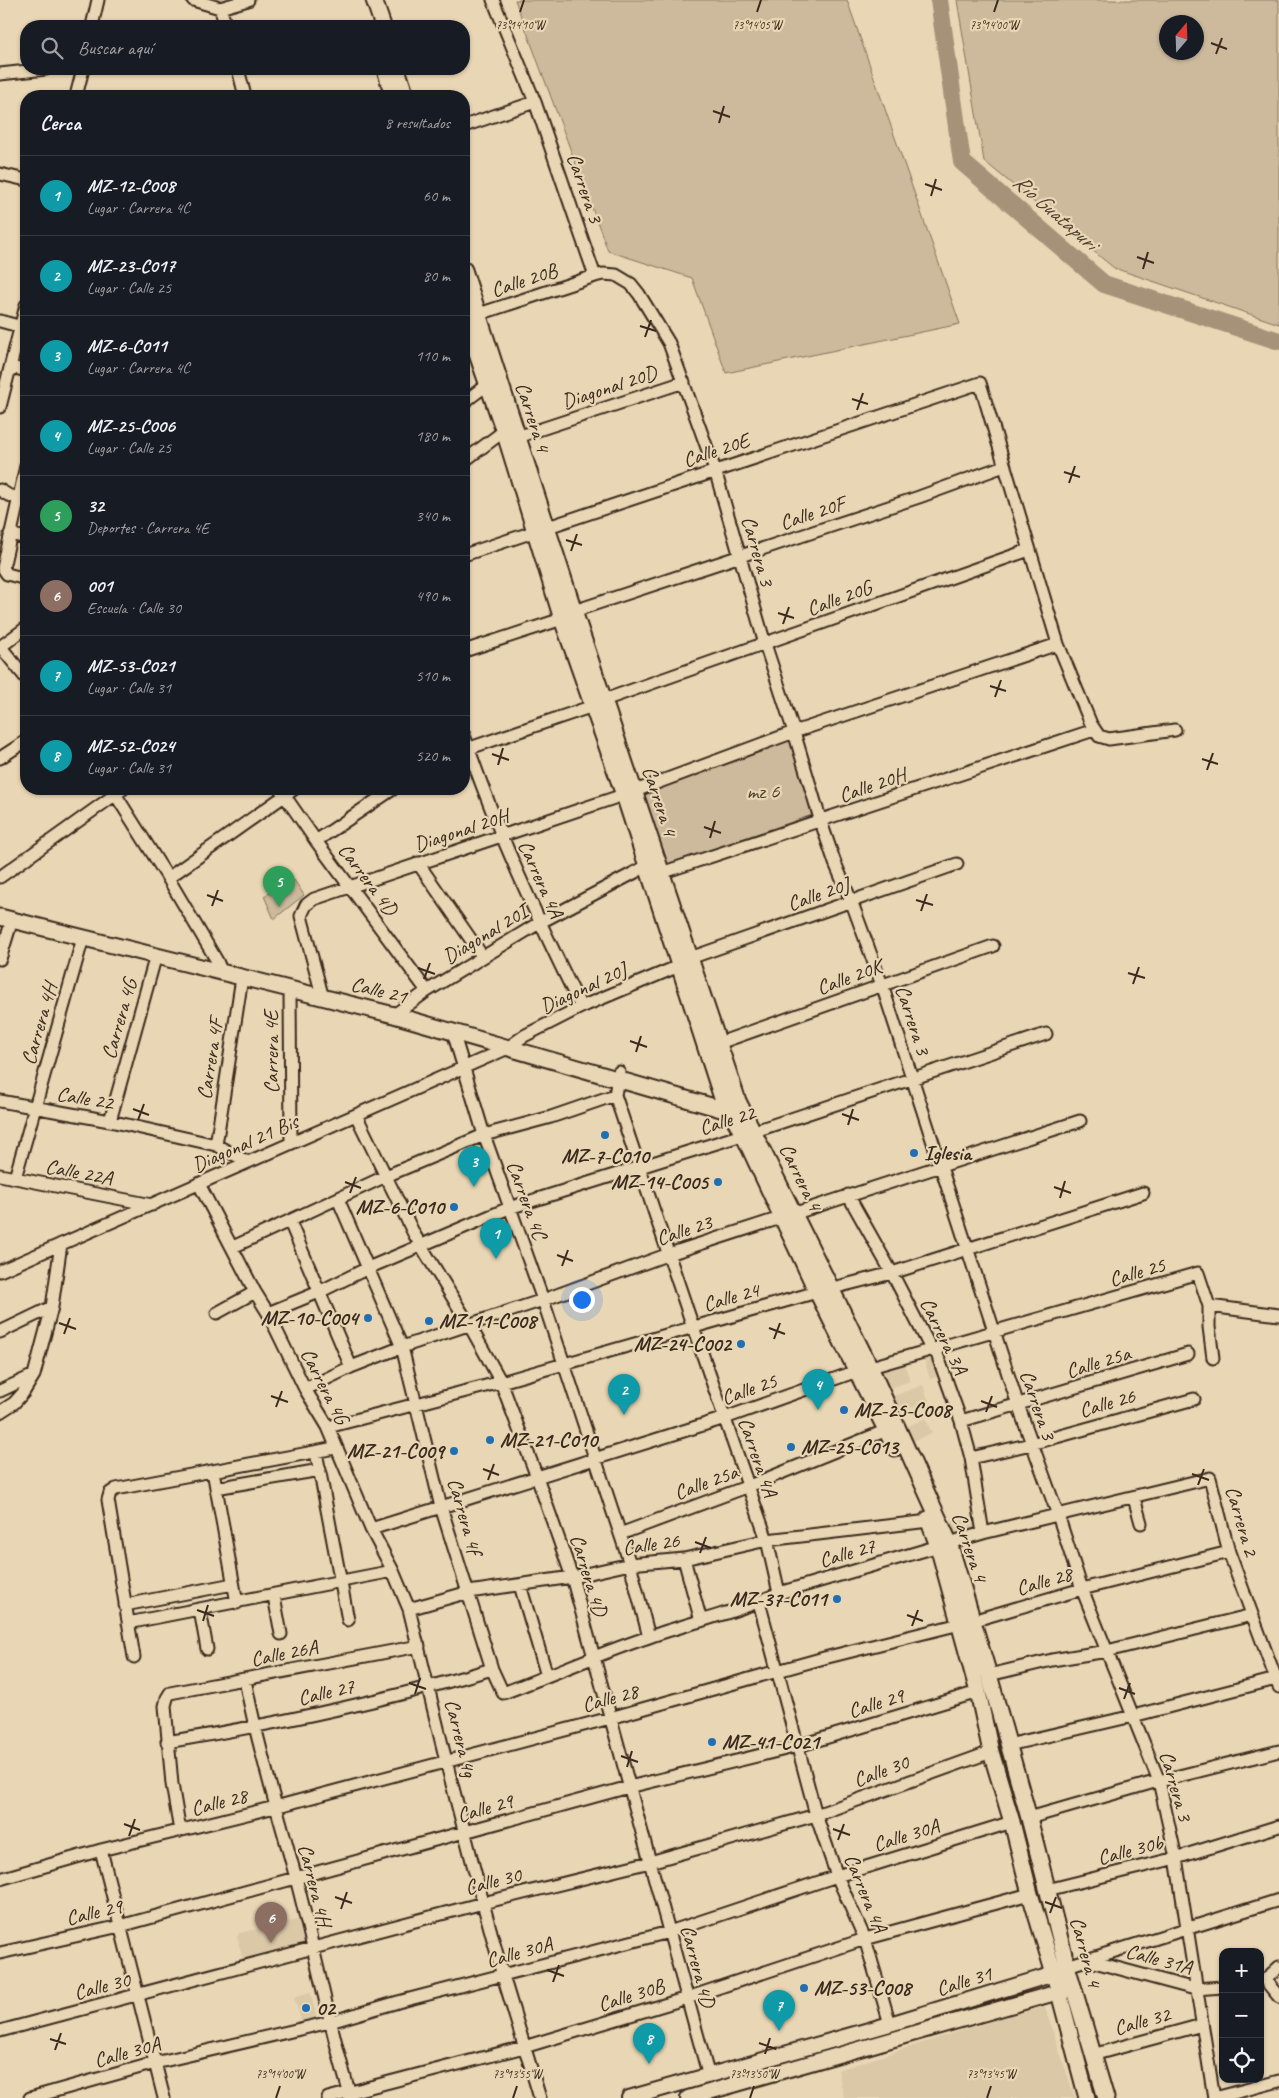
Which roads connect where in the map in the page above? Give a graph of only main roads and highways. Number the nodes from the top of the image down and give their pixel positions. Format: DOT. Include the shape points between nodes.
graph roads {
  1 [pos="364,0"];
  2 [pos="374,0"];
  3 [pos="370,20"];
  4 [pos="381,20"];
  5 [pos="387,75"];
  6 [pos="399,75"];
  7 [pos="391,90"];
  8 [pos="404,90"];
  9 [pos="470,323"];
  10 [pos="470,324"];
  11 [pos="510,434"];
  12 [pos="629,793"];
  13 [pos="0,907"];
  14 [pos="6,918"];
  15 [pos="685,962"];
  16 [pos="220,967"];
  17 [pos="396,1013"];
  18 [pos="509,1046"];
  19 [pos="618,1075"];
  20 [pos="722,1098"];
  21 [pos="738,1109"];
  22 [pos="788,1216"];
  23 [pos="863,1369"];
  24 [pos="944,1544"];
  25 [pos="966,1623"];
  26 [pos="1060,1970"];
  27 [pos="1066,1990"];
  28 [pos="1087,2098"];
  29 [pos="1106,2098"];
  1 -- 3 [label="main road"];
  2 -- 4 [label="main road"];
  5 -- 7 [label="main road"];
  6 -- 8 [label="main road"];
  9 -- 11 [label="main road, Carrera 4"];
  10 -- 11 [label="main road, Carrera 4" via="488,384"];
  11 -- 12 [label="main road, Carrera 4"];
  12 -- 15 [label="main road, Carrera 4" via="661,873"];
  12 -- 15 [label="main road, Carrera 4" via="647,866"];
  13 -- 16 [label="main road, Calle 21"];
  14 -- 16 [label="main road, Calle 21" via="156,955"];
  15 -- 20 [label="main road, Carrera 4"];
  15 -- 21 [label="main road, Carrera 4" via="719,1044"];
  16 -- 17 [label="main road, Calle 21"];
  16 -- 17 [label="main road, Calle 21" via="242,978"];
  17 -- 18 [label="main road, Calle 21"];
  17 -- 18 [label="main road, Calle 21"];
  18 -- 19 [label="main road, Calle 21"];
  19 -- 20 [label="main road, Calle 21"];
  19 -- 21 [label="main road, Calle 21"];
  20 -- 21 [label="main road, Carrera 4"];
  21 -- 22 [label="main road, Carrera 4"];
  22 -- 23 [label="main road, Carrera 4" via="832,1288"];
  22 -- 23 [label="main road, Carrera 4" via="816,1292"];
  23 -- 24 [label="main road, Carrera 4"];
  23 -- 24 [label="main road, Carrera 4" via="929,1521"];
  24 -- 25 [label="main road, Carrera 4"];
  25 -- 26 [label="main road, Carrera 4" via="991,1752 1030,1894"];
  25 -- 26 [label="main road, Carrera 4" via="989,1675 1029,1818 1047,1890"];
  26 -- 27 [label="main road, Carrera 4"];
  27 -- 28 [label="main road, Carrera 4"];
  27 -- 29 [label="main road, Carrera 4"];
}
